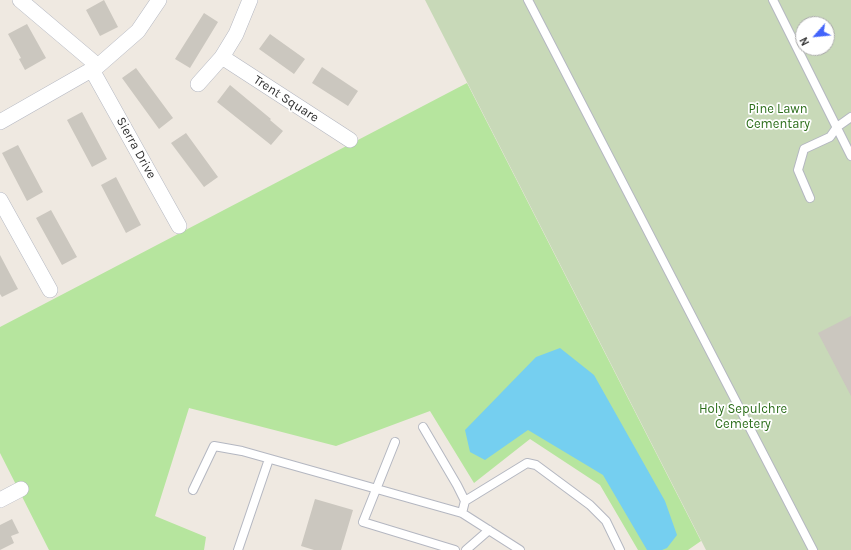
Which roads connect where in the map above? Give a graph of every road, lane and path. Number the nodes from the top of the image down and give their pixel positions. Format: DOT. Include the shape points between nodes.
graph roads {
  1 [pos="20,0"];
  2 [pos="159,0"];
  3 [pos="249,0"];
  4 [pos="528,0"];
  5 [pos="773,0"];
  6 [pos="222,57"];
  7 [pos="95,68"];
  8 [pos="198,84"];
  9 [pos="851,118"];
  10 [pos="0,122"];
  11 [pos="837,127"];
  12 [pos="350,140"];
  13 [pos="851,156"];
  14 [pos="810,198"];
  15 [pos="0,200"];
  16 [pos="179,226"];
  17 [pos="50,290"];
  18 [pos="423,427"];
  19 [pos="395,442"];
  20 [pos="269,459"];
  21 [pos="21,489"];
  22 [pos="375,489"];
  23 [pos="193,490"];
  24 [pos="0,500"];
  25 [pos="465,501"];
  26 [pos="462,513"];
  27 [pos="489,530"];
  28 [pos="238,550"];
  29 [pos="455,550"];
  30 [pos="466,550"];
  31 [pos="520,550"];
  32 [pos="620,550"];
  33 [pos="813,550"];
  1 -- 7 [label="street, Sierra Drive"];
  2 -- 7 [label="street" via="138,31"];
  3 -- 6 [label="street" via="236,34"];
  4 -- 33 [label="lane"];
  5 -- 11 [label="lane"];
  6 -- 8 [label="street"];
  6 -- 12 [label="street, Trent Square"];
  7 -- 10 [label="street"];
  7 -- 16 [label="street, Sierra Drive"];
  9 -- 11 [label="lane"];
  11 -- 13 [label="lane"];
  11 -- 14 [label="lane" via="830,136 804,150 798,170"];
  15 -- 17 [label="street"];
  18 -- 25 [label="lane"];
  19 -- 22 [label="lane"];
  20 -- 22 [label="lane"];
  20 -- 23 [label="lane" via="214,446"];
  20 -- 28 [label="lane"];
  21 -- 24 [label="street"];
  22 -- 26 [label="lane"];
  22 -- 29 [label="lane" via="363,522"];
  25 -- 26 [label="lane"];
  25 -- 32 [label="lane" via="527,463 536,465 590,505 606,521"];
  26 -- 27 [label="lane"];
  27 -- 30 [label="lane"];
  27 -- 31 [label="lane"];
}
